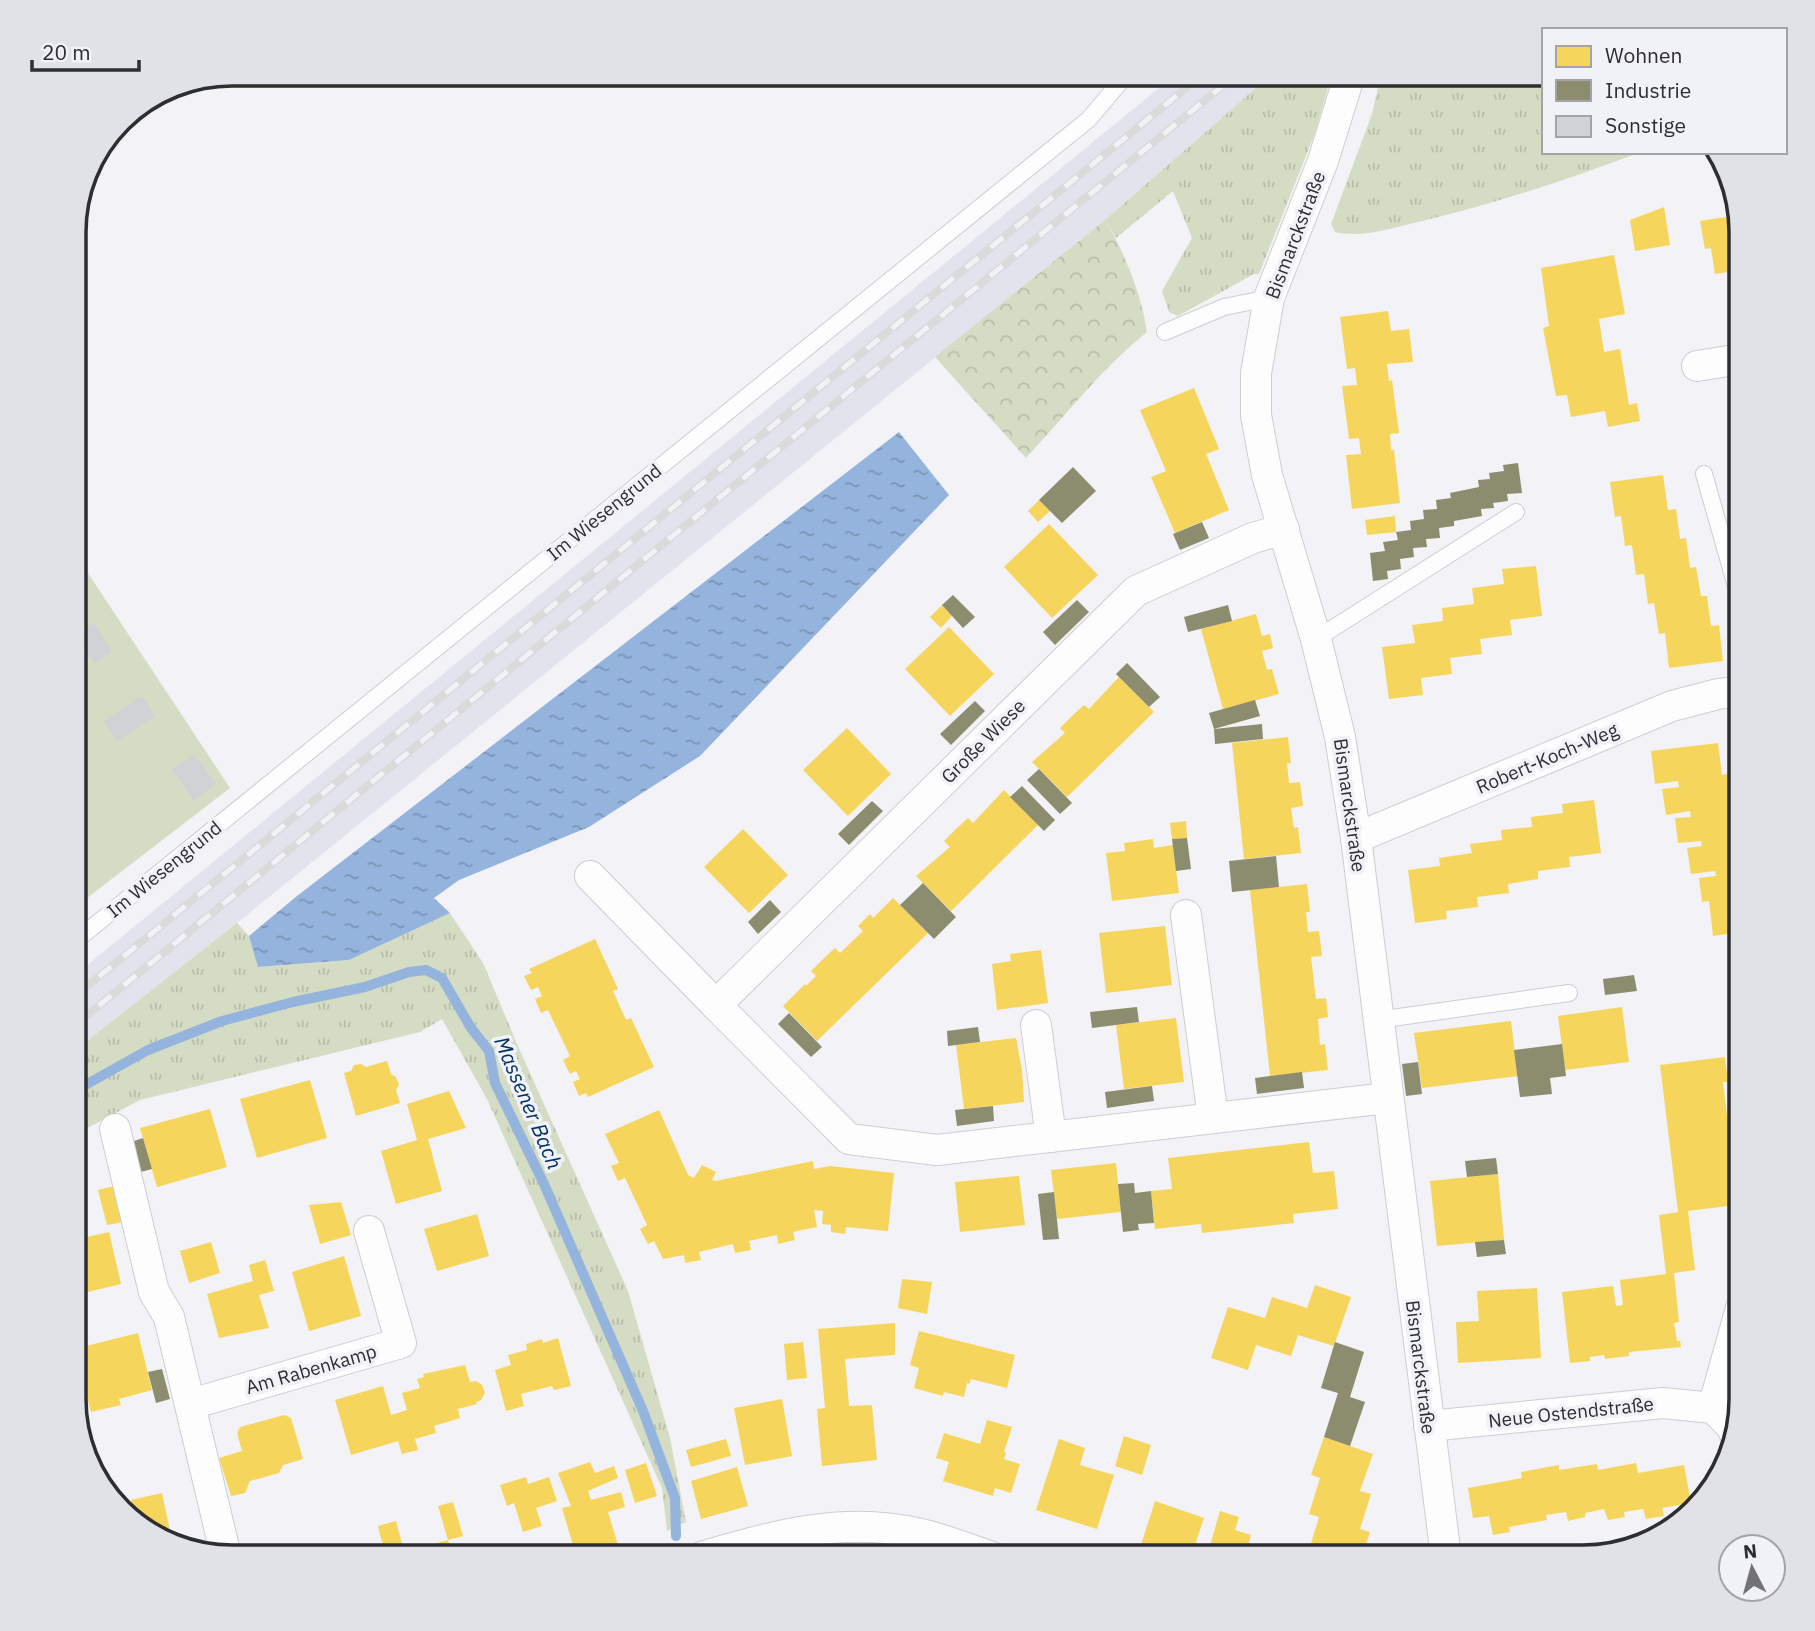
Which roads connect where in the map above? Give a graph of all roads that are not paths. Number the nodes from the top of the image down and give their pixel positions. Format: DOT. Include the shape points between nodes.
graph roads {
  1 [pos="1117,86"];
  2 [pos="1346,86"];
  3 [pos="1269,298"];
  4 [pos="1165,332"];
  5 [pos="1729,361"];
  6 [pos="1697,366"];
  7 [pos="1704,474"];
  8 [pos="1516,512"];
  9 [pos="1284,529"];
  10 [pos="1729,562"];
  11 [pos="1316,639"];
  12 [pos="1729,693"];
  13 [pos="1356,838"];
  14 [pos="590,876"];
  15 [pos="1186,915"];
  16 [pos="86,932"];
  17 [pos="1569,993"];
  18 [pos="716,1005"];
  19 [pos="1378,1020"];
  20 [pos="1036,1025"];
  21 [pos="1387,1098"];
  22 [pos="1213,1118"];
  23 [pos="116,1129"];
  24 [pos="1051,1137"];
  25 [pos="369,1231"];
  26 [pos="1729,1351"];
  27 [pos="191,1404"];
  28 [pos="1713,1408"];
  29 [pos="1727,1422"];
  30 [pos="1429,1426"];
  31 [pos="223,1545"];
  32 [pos="743,1545"];
  33 [pos="954,1545"];
  34 [pos="1444,1545"];
  1 -- 16 [label="lane, Im Wiesengrund" via="1088,119"];
  2 -- 3 [label="street, Bismarckstraße" via="1323,161"];
  3 -- 4 [label="lane" via="1224,307"];
  3 -- 9 [label="street, Bismarckstraße" via="1256,373 1256,415 1267,475"];
  5 -- 6 [label="street"];
  7 -- 10 [label="lane"];
  8 -- 11 [label="lane"];
  9 -- 11 [label="street, Bismarckstraße"];
  9 -- 18 [label="street, Große Wiese" via="1136,591"];
  11 -- 13 [label="street, Bismarckstraße" via="1340,737"];
  12 -- 13 [label="street, Robert-Koch-Weg" via="1672,706"];
  13 -- 19 [label="street, Bismarckstraße"];
  14 -- 18 [label="street"];
  15 -- 22 [label="street"];
  17 -- 19 [label="lane"];
  18 -- 24 [label="street" via="849,1139 937,1150"];
  19 -- 21 [label="street, Bismarckstraße"];
  20 -- 24 [label="street"];
  21 -- 22 [label="street"];
  21 -- 30 [label="street, Bismarckstraße"];
  22 -- 24 [label="street"];
  23 -- 27 [label="street" via="154,1292 169,1317"];
  25 -- 27 [label="street, Am Rabenkamp" via="401,1343"];
  26 -- 28 [label="street"];
  27 -- 31 [label="street"];
  28 -- 29 [label="street"];
  28 -- 30 [label="street, Neue Ostendstraße" via="1663,1404"];
  30 -- 34 [label="street, Bismarckstraße"];
  32 -- 33 [label="street" via="824,1528 858,1526 916,1532"];
}
